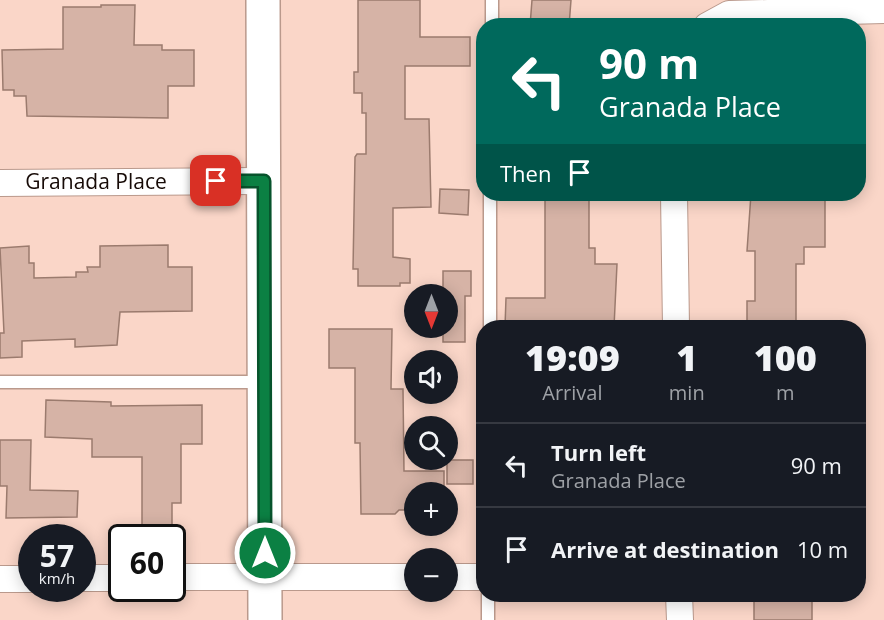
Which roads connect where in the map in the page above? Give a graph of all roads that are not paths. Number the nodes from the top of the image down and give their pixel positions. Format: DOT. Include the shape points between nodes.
graph roads {
  1 [pos="263,0"];
  2 [pos="492,0"];
  3 [pos="884,10"];
  4 [pos="492,18"];
  5 [pos="722,18"];
  6 [pos="264,181"];
  7 [pos="0,183"];
  8 [pos="490,201"];
  9 [pos="674,201"];
  10 [pos="490,320"];
  11 [pos="676,320"];
  12 [pos="0,382"];
  13 [pos="264,382"];
  14 [pos="265,576"];
  15 [pos="186,577"];
  16 [pos="404,577"];
  17 [pos="458,577"];
  18 [pos="476,577"];
  19 [pos="0,579"];
  20 [pos="18,579"];
  21 [pos="488,602"];
  22 [pos="680,602"];
  23 [pos="265,620"];
  24 [pos="488,620"];
  25 [pos="680,620"];
  1 -- 6 [label="main road"];
  2 -- 4 [label="lane"];
  3 -- 5 [label="street" via="729,14"];
  6 -- 7 [label="street, Granada Place"];
  6 -- 13 [label="main road"];
  8 -- 10 [label="lane"];
  9 -- 11 [label="street"];
  12 -- 13 [label="lane"];
  13 -- 14 [label="main road"];
  14 -- 15 [label="street"];
  14 -- 16 [label="street"];
  14 -- 23 [label="main road"];
  17 -- 18 [label="street"];
  19 -- 20 [label="street"];
  21 -- 24 [label="lane"];
  22 -- 25 [label="street"];
}
